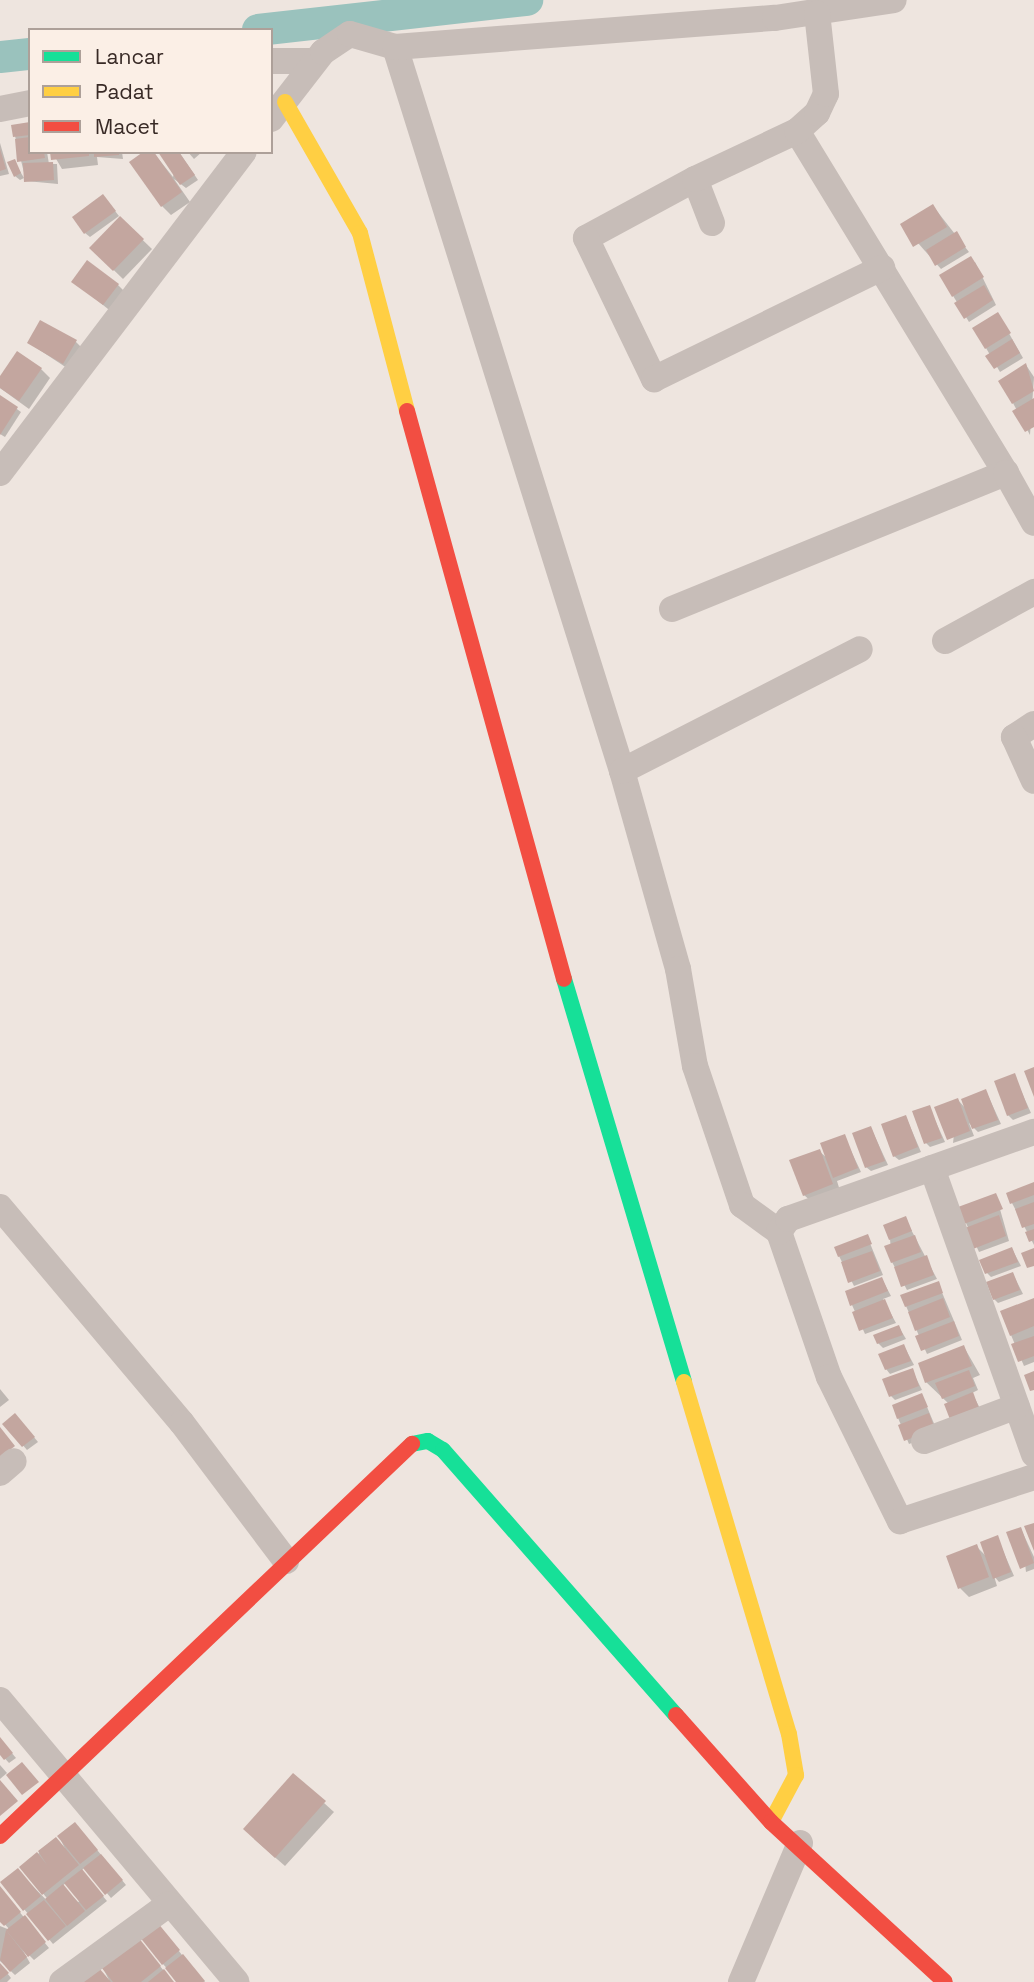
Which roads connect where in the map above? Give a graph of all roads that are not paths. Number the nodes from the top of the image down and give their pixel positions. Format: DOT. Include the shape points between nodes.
graph roads {
  1 [pos="894,0"];
  2 [pos="817,13"];
  3 [pos="394,47"];
  4 [pos="326,51"];
  5 [pos="273,61"];
  6 [pos="28,103"];
  7 [pos="0,109"];
  8 [pos="278,110"];
  9 [pos="797,131"];
  10 [pos="242,154"];
  11 [pos="695,179"];
  12 [pos="712,223"];
  13 [pos="882,268"];
  14 [pos="0,473"];
  15 [pos="1006,473"];
  16 [pos="1034,523"];
  17 [pos="1034,592"];
  18 [pos="672,609"];
  19 [pos="946,640"];
  20 [pos="860,649"];
  21 [pos="1034,724"];
  22 [pos="622,771"];
  23 [pos="1034,781"];
  24 [pos="1034,1132"];
  25 [pos="932,1168"];
  26 [pos="0,1207"];
  27 [pos="779,1232"];
  28 [pos="1017,1406"];
  29 [pos="924,1441"];
  30 [pos="1034,1454"];
  31 [pos="1034,1478"];
  32 [pos="286,1561"];
  33 [pos="0,1700"];
  34 [pos="65,1780"];
  35 [pos="771,1822"];
  36 [pos="0,1836"];
  37 [pos="800,1843"];
  38 [pos="169,1904"];
  39 [pos="62,1982"];
  40 [pos="237,1982"];
  41 [pos="741,1982"];
  42 [pos="945,1982"];
  1 -- 2 [label="street"];
  2 -- 3 [label="street"];
  2 -- 9 [label="street" via="826,94"];
  3 -- 4 [label="street" via="350,34"];
  3 -- 22 [label="street"];
  4 -- 5 [label="street"];
  4 -- 8 [label="street"];
  6 -- 7 [label="street"];
  8 -- 35 [label="street" via="339,187 360,233 498,755 789,1734 796,1775"];
  9 -- 11 [label="street"];
  9 -- 13 [label="street"];
  10 -- 14 [label="street"];
  11 -- 12 [label="street"];
  11 -- 13 [label="street" via="586,238 653,379"];
  13 -- 15 [label="street"];
  15 -- 16 [label="street"];
  15 -- 18 [label="street"];
  17 -- 19 [label="street"];
  20 -- 22 [label="street"];
  21 -- 23 [label="street" via="1014,737"];
  22 -- 27 [label="street" via="718,1138 742,1205"];
  24 -- 25 [label="street"];
  25 -- 27 [label="street" via="789,1219"];
  25 -- 28 [label="street"];
  26 -- 32 [label="street" via="183,1423"];
  27 -- 31 [label="street" via="829,1377 900,1521"];
  28 -- 29 [label="street"];
  28 -- 30 [label="street"];
  32 -- 34 [label="street"];
  32 -- 35 [label="street" via="412,1444 428,1441 443,1450"];
  33 -- 34 [label="street"];
  34 -- 36 [label="street"];
  34 -- 38 [label="street"];
  35 -- 37 [label="street"];
  37 -- 41 [label="street"];
  37 -- 42 [label="street"];
  38 -- 39 [label="street"];
  38 -- 40 [label="street"];
}
